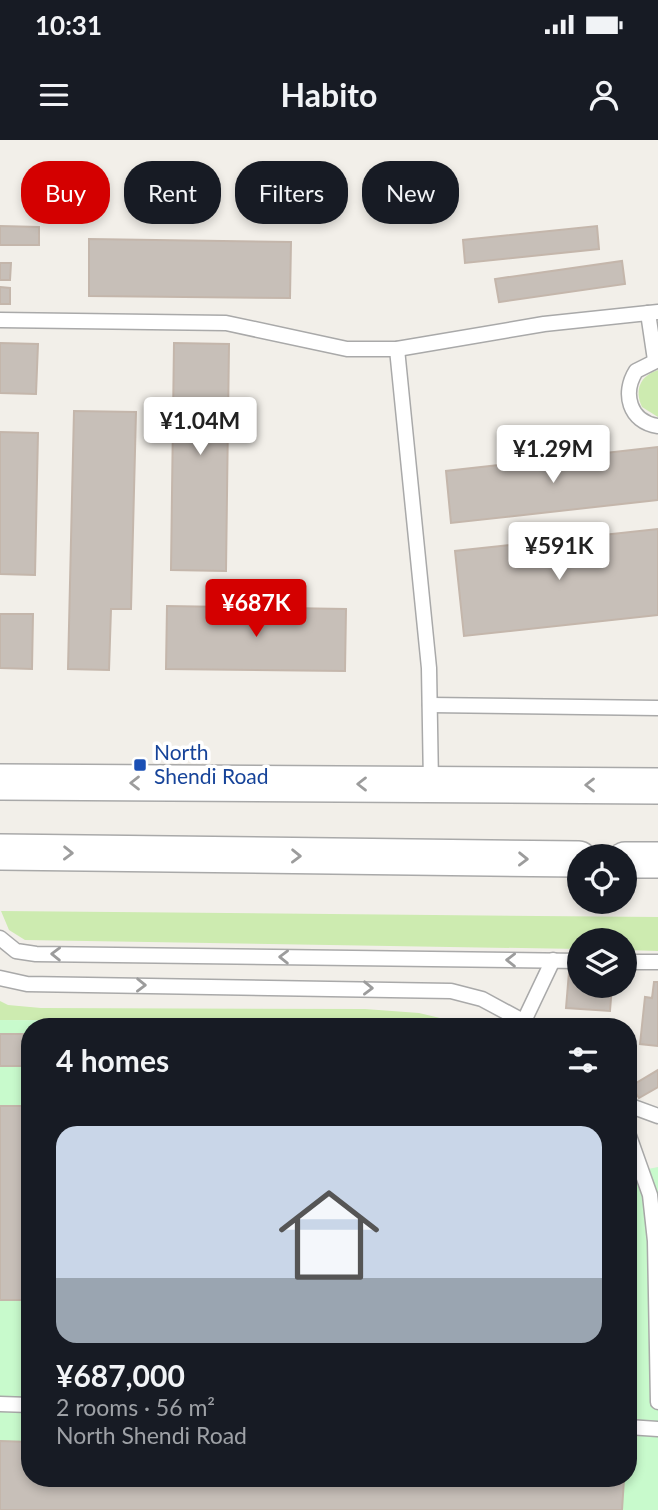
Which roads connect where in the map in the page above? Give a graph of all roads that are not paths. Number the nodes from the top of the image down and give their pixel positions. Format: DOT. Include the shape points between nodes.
graph roads {
  1 [pos="653,313"];
  2 [pos="0,320"];
  3 [pos="397,349"];
  4 [pos="656,360"];
  5 [pos="658,426"];
  6 [pos="430,705"];
  7 [pos="658,708"];
  8 [pos="0,782"];
  9 [pos="431,785"];
  10 [pos="658,786"];
  11 [pos="0,852"];
  12 [pos="567,859"];
  13 [pos="637,860"];
  14 [pos="658,860"];
  15 [pos="0,938"];
  16 [pos="553,960"];
  17 [pos="567,961"];
  18 [pos="637,962"];
  19 [pos="658,962"];
  20 [pos="0,978"];
  21 [pos="518,1018"];
  22 [pos="531,1018"];
  23 [pos="637,1108"];
  24 [pos="658,1116"];
  25 [pos="637,1158"];
  26 [pos="658,1402"];
  27 [pos="0,1404"];
  28 [pos="21,1405"];
  29 [pos="637,1428"];
  30 [pos="658,1429"];
  1 -- 3 [label="lane" via="544,324"];
  1 -- 4 [label="lane"];
  2 -- 3 [label="lane" via="226,323 347,349"];
  3 -- 6 [label="lane"];
  4 -- 5 [label="lane" via="636,371 627,391 633,412"];
  6 -- 7 [label="lane"];
  6 -- 9 [label="lane"];
  9 -- 8 [label="street, one-way"];
  10 -- 9 [label="street, one-way"];
  11 -- 12 [label="street, one-way"];
  13 -- 14 [label="street"];
  16 -- 15 [label="lane, one-way" via="36,954 16,951"];
  16 -- 17 [label="lane"];
  16 -- 22 [label="lane"];
  18 -- 19 [label="lane"];
  20 -- 21 [label="lane, one-way" via="27,984 439,990 482,999"];
  23 -- 24 [label="lane"];
  25 -- 26 [label="lane" via="650,1195"];
  27 -- 28 [label="lane"];
  29 -- 30 [label="lane"];
}
